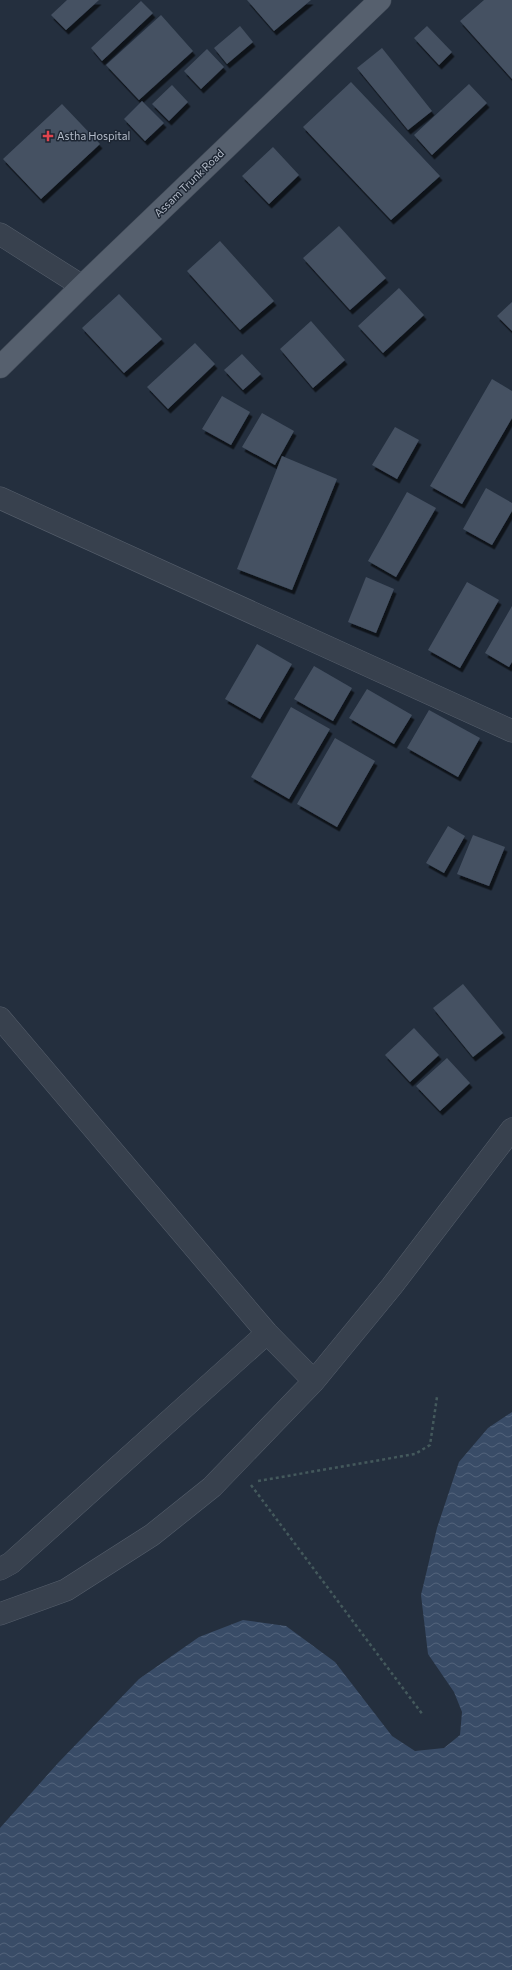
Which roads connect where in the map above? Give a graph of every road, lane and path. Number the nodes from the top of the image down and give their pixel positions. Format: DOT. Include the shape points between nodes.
graph roads {
  1 [pos="372,3"];
  2 [pos="0,234"];
  3 [pos="82,286"];
  4 [pos="0,367"];
  5 [pos="0,498"];
  6 [pos="512,731"];
  7 [pos="0,1018"];
  8 [pos="512,1129"];
  9 [pos="267,1333"];
  10 [pos="314,1380"];
  11 [pos="437,1397"];
  12 [pos="0,1569"];
  13 [pos="0,1614"];
  14 [pos="423,1715"];
  1 -- 3 [label="main road, Assam Trunk Road"];
  2 -- 3 [label="street"];
  3 -- 4 [label="main road, Assam Trunk Road"];
  5 -- 6 [label="street"];
  7 -- 9 [label="street"];
  8 -- 10 [label="street" via="392,1286"];
  9 -- 10 [label="street"];
  9 -- 12 [label="street" via="11,1563"];
  10 -- 13 [label="street" via="212,1487 152,1535 66,1590"];
  11 -- 14 [label="path" via="430,1445 415,1454 249,1482"];
}
